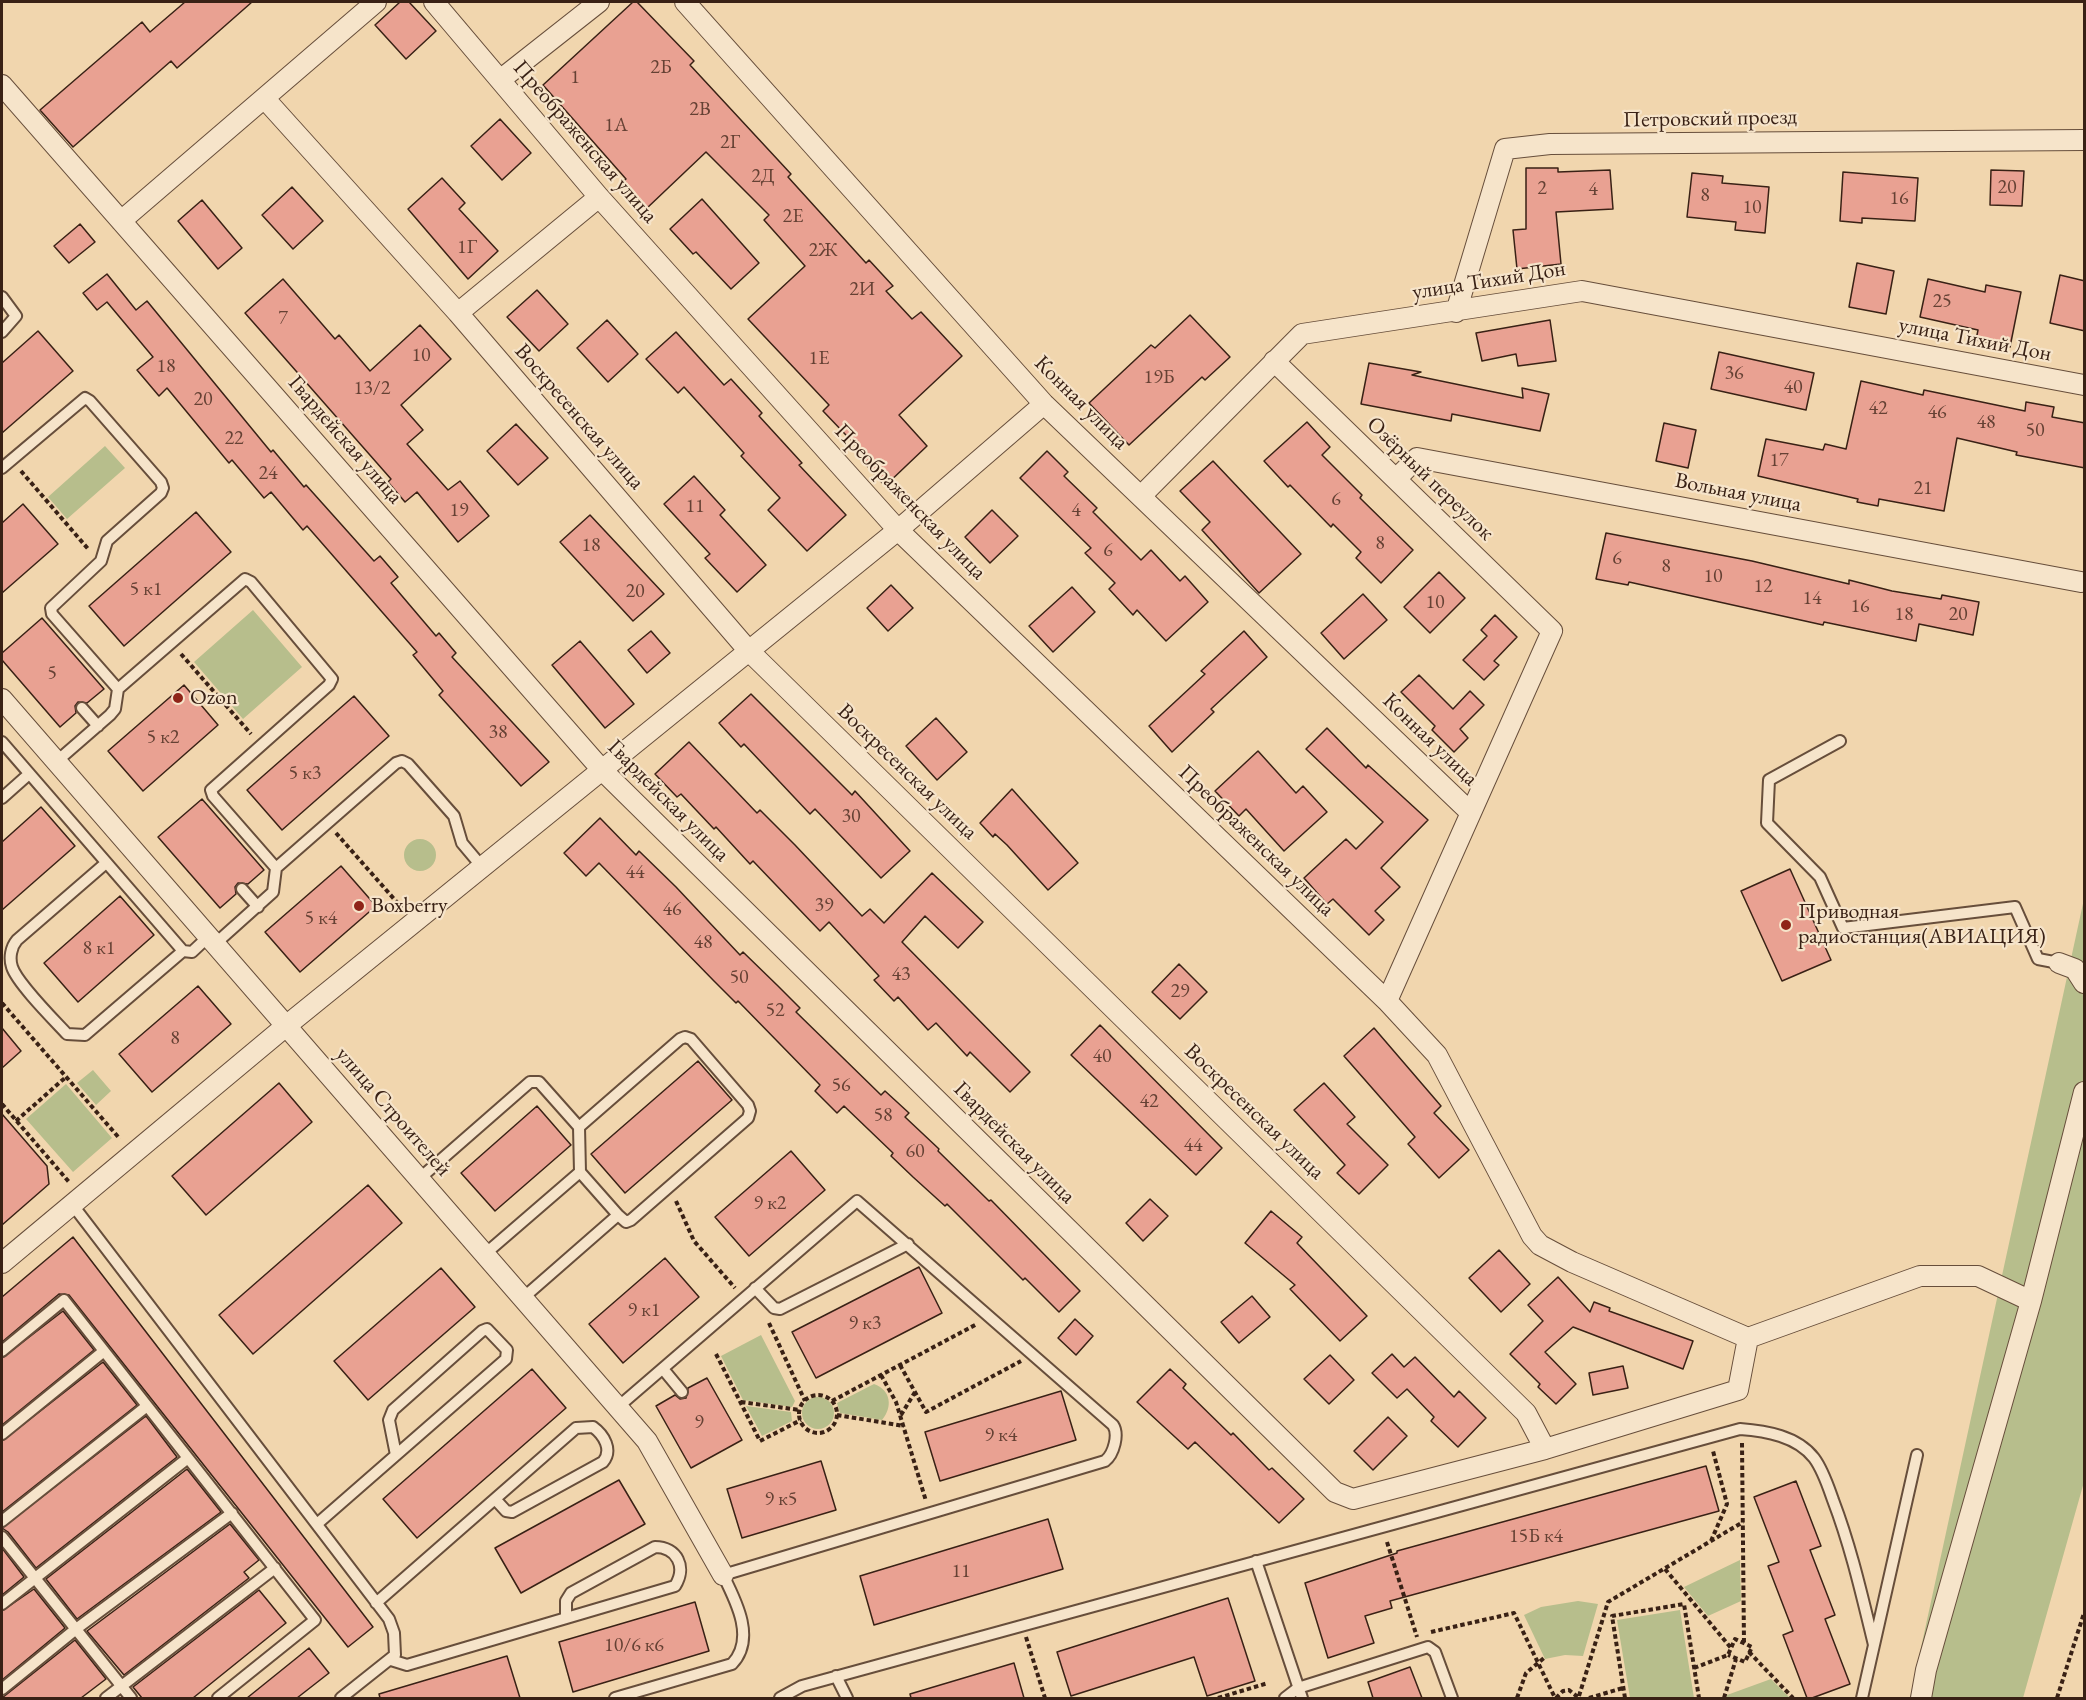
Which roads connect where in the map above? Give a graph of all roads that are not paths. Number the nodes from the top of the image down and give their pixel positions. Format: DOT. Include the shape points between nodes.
graph roads {
  1 [pos="376,2"];
  2 [pos="434,2"];
  3 [pos="599,2"];
  4 [pos="685,2"];
  5 [pos="501,80"];
  6 [pos="2,85"];
  7 [pos="265,99"];
  8 [pos="2085,140"];
  9 [pos="599,197"];
  10 [pos="122,221"];
  11 [pos="2,297"];
  12 [pos="1456,312"];
  13 [pos="458,314"];
  14 [pos="2,332"];
  15 [pos="1274,361"];
  16 [pos="2085,385"];
  17 [pos="1044,404"];
  18 [pos="2,468"];
  19 [pos="1395,479"];
  20 [pos="1141,496"];
  21 [pos="898,530"];
  22 [pos="2081,582"];
  23 [pos="748,650"];
  24 [pos="117,689"];
  25 [pos="2,699"];
  26 [pos="81,708"];
  27 [pos="98,726"];
  28 [pos="1840,741"];
  29 [pos="2,742"];
  30 [pos="56,762"];
  31 [pos="602,770"];
  32 [pos="29,774"];
  33 [pos="2,798"];
  34 [pos="1470,812"];
  35 [pos="106,863"];
  36 [pos="276,868"];
  37 [pos="483,868"];
  38 [pos="242,889"];
  39 [pos="258,907"];
  40 [pos="212,941"];
  41 [pos="183,951"];
  42 [pos="2059,963"];
  43 [pos="2085,983"];
  44 [pos="1387,1001"];
  45 [pos="286,1026"];
  46 [pos="2085,1092"];
  47 [pos="579,1127"];
  48 [pos="580,1172"];
  49 [pos="419,1179"];
  50 [pos="77,1200"];
  51 [pos="618,1215"];
  52 [pos="908,1244"];
  53 [pos="485,1254"];
  54 [pos="2,1263"];
  55 [pos="755,1288"];
  56 [pos="523,1298"];
  57 [pos="2031,1301"];
  58 [pos="1748,1338"];
  59 [pos="2,1351"];
  60 [pos="104,1351"];
  61 [pos="663,1369"];
  62 [pos="682,1392"];
  63 [pos="147,1406"];
  64 [pos="618,1407"];
  65 [pos="2,1434"];
  66 [pos="1545,1449"];
  67 [pos="396,1455"];
  68 [pos="1917,1455"];
  69 [pos="188,1458"];
  70 [pos="495,1499"];
  71 [pos="232,1513"];
  72 [pos="2,1521"];
  73 [pos="317,1524"];
  74 [pos="2,1537"];
  75 [pos="1256,1561"];
  76 [pos="275,1568"];
  77 [pos="723,1575"];
  78 [pos="33,1577"];
  79 [pos="376,1602"];
  80 [pos="2,1604"];
  81 [pos="566,1618"];
  82 [pos="76,1629"];
  83 [pos="1874,1645"];
  84 [pos="391,1660"];
  85 [pos="836,1676"];
  86 [pos="121,1686"];
  87 [pos="2,1689"];
  88 [pos="1300,1693"];
  89 [pos="794,1694"];
  90 [pos="106,1698"];
  91 [pos="131,1698"];
  92 [pos="218,1698"];
  93 [pos="342,1698"];
  94 [pos="615,1698"];
  95 [pos="780,1698"];
  96 [pos="847,1698"];
  97 [pos="1285,1698"];
  98 [pos="1452,1698"];
  99 [pos="1862,1698"];
  100 [pos="1921,1698"];
  1 -- 7 [label="street"];
  2 -- 5 [label="street, Преображенская улица"];
  3 -- 5 [label="street"];
  4 -- 17 [label="street, Конная улица"];
  5 -- 9 [label="street, Преображенская улица"];
  6 -- 10 [label="street, Гвардейская улица"];
  7 -- 10 [label="street"];
  7 -- 13 [label="street, Воскресенская улица"];
  8 -- 12 [label="street, Петровский проезд" via="1551,144 1505,149"];
  9 -- 13 [label="street"];
  9 -- 21 [label="street, Преображенская улица"];
  10 -- 31 [label="street, Гвардейская улица"];
  11 -- 14 [label="lane" via="16,316"];
  12 -- 15 [label="street, улица Тихий Дон" via="1302,334"];
  12 -- 16 [label="street, улица Тихий Дон" via="1582,291"];
  13 -- 23 [label="street, Воскресенская улица"];
  15 -- 19 [label="street, Озёрный переулок"];
  15 -- 20 [label="street, улица Тихий Дон"];
  17 -- 20 [label="street, Конная улица"];
  17 -- 21 [label="street"];
  18 -- 24 [label="lane" via="85,398 164,488 107,541 100,562 51,608 52,614"];
  19 -- 22 [label="street, Вольная улица" via="1417,458"];
  19 -- 34 [label="street, Озёрный переулок" via="1552,631"];
  20 -- 34 [label="street, Конная улица"];
  21 -- 23 [label="street"];
  21 -- 44 [label="street, Преображенская улица"];
  23 -- 31 [label="street"];
  23 -- 66 [label="street, Воскресенская улица" via="1526,1413"];
  24 -- 27 [label="lane" via="115,710"];
  24 -- 36 [label="lane" via="245,579 251,582 332,679 211,790"];
  25 -- 30 [label="street, улица Строителей"];
  26 -- 27 [label="lane"];
  27 -- 30 [label="lane"];
  28 -- 42 [label="lane" via="1769,780 1767,823 1820,877 1843,928 2015,907 2038,959"];
  29 -- 32 [label="lane"];
  30 -- 40 [label="street, улица Строителей"];
  31 -- 37 [label="street"];
  31 -- 66 [label="street, Гвардейская улица" via="1335,1492 1353,1499"];
  32 -- 33 [label="lane"];
  32 -- 35 [label="lane"];
  34 -- 44 [label="street"];
  35 -- 41 [label="lane"];
  35 -- 41 [label="lane" via="13,945 12,969 62,1029 73,1035 90,1032"];
  36 -- 37 [label="lane" via="402,761 454,816 462,843"];
  36 -- 39 [label="lane" via="273,892"];
  37 -- 45 [label="street"];
  38 -- 39 [label="lane"];
  39 -- 40 [label="lane"];
  40 -- 41 [label="lane" via="187,954"];
  40 -- 45 [label="street, улица Строителей"];
  42 -- 43 [label="street" via="2074,969"];
  44 -- 58 [label="street, Преображенская улица" via="1437,1055 1540,1245"];
  45 -- 49 [label="street, улица Строителей"];
  45 -- 50 [label="street"];
  46 -- 57 [label="street"];
  47 -- 48 [label="lane"];
  47 -- 49 [label="lane" via="535,1080"];
  47 -- 51 [label="lane" via="686,1037 748,1105 748,1118 631,1220 626,1222"];
  48 -- 51 [label="lane"];
  48 -- 53 [label="lane"];
  49 -- 53 [label="street, улица Строителей"];
  50 -- 54 [label="street"];
  50 -- 73 [label="lane"];
  51 -- 56 [label="lane"];
  52 -- 55 [label="lane" via="780,1309 774,1308"];
  52 -- 55 [label="lane" via="857,1201"];
  52 -- 77 [label="lane" via="1113,1425 1116,1433 1109,1458"];
  53 -- 56 [label="street, улица Строителей"];
  55 -- 61 [label="lane"];
  56 -- 64 [label="street, улица Строителей"];
  57 -- 58 [label="street" via="1978,1276 1920,1276"];
  57 -- 100 [label="street"];
  58 -- 66 [label="street" via="1738,1390"];
  59 -- 60 [label="lane" via="64,1300"];
  60 -- 63 [label="lane"];
  60 -- 65 [label="lane"];
  61 -- 62 [label="lane"];
  61 -- 64 [label="lane"];
  63 -- 69 [label="lane"];
  63 -- 72 [label="lane"];
  64 -- 77 [label="street, улица Строителей" via="647,1441"];
  67 -- 67 [label="lane" via="506,1359 507,1350 487,1329 389,1414"];
  67 -- 73 [label="lane"];
  68 -- 83 [label="lane"];
  69 -- 71 [label="lane"];
  69 -- 78 [label="lane"];
  70 -- 70 [label="lane" via="512,1512 603,1462 608,1452 604,1437 592,1427 579,1426"];
  70 -- 79 [label="lane"];
  71 -- 76 [label="lane"];
  71 -- 82 [label="lane"];
  73 -- 79 [label="lane"];
  74 -- 78 [label="lane"];
  75 -- 83 [label="lane" via="1709,1437 1742,1429 1767,1431 1798,1444 1814,1458 1824,1477 1850,1546"];
  75 -- 85 [label="lane"];
  75 -- 88 [label="lane"];
  76 -- 86 [label="lane"];
  76 -- 92 [label="lane" via="315,1620"];
  77 -- 94 [label="lane" via="742,1620 740,1656 732,1664"];
  78 -- 80 [label="lane"];
  78 -- 82 [label="lane"];
  79 -- 84 [label="lane" via="394,1633 396,1649"];
  81 -- 81 [label="lane" via="675,1586 681,1573 678,1559 668,1549 655,1547 571,1593 566,1601"];
  81 -- 84 [label="lane" via="407,1665"];
  82 -- 86 [label="lane"];
  82 -- 87 [label="lane"];
  83 -- 99 [label="lane"];
  84 -- 93 [label="lane"];
  85 -- 89 [label="lane"];
  85 -- 96 [label="lane"];
  86 -- 90 [label="lane"];
  86 -- 91 [label="lane"];
  88 -- 97 [label="lane"];
  88 -- 98 [label="lane" via="1431,1647"];
  89 -- 95 [label="lane"];
}
